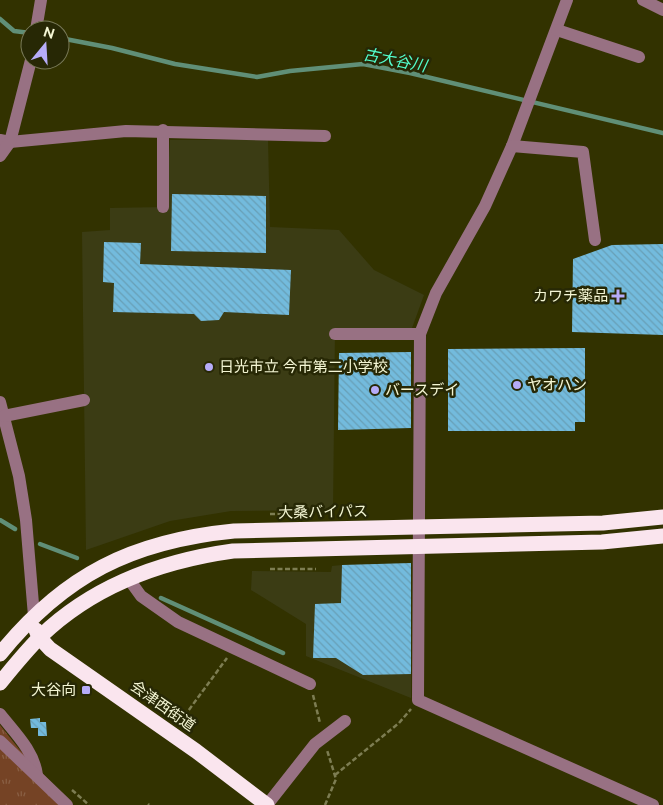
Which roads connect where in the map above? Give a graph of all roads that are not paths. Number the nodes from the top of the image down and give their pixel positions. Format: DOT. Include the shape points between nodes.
graph roads {
  1 [pos="41,0"];
  2 [pos="567,0"];
  3 [pos="643,0"];
  4 [pos="663,10"];
  5 [pos="38,20"];
  6 [pos="557,30"];
  7 [pos="639,57"];
  8 [pos="28,70"];
  9 [pos="163,130"];
  10 [pos="325,136"];
  11 [pos="5,141"];
  12 [pos="512,146"];
  13 [pos="0,156"];
  14 [pos="164,207"];
  15 [pos="596,240"];
  16 [pos="335,334"];
  17 [pos="420,334"];
  18 [pos="84,400"];
  19 [pos="0,402"];
  20 [pos="4,416"];
  21 [pos="663,517"];
  22 [pos="418,527"];
  23 [pos="663,536"];
  24 [pos="417,547"];
  25 [pos="128,578"];
  26 [pos="34,616"];
  27 [pos="40,637"];
  28 [pos="0,654"];
  29 [pos="0,683"];
  30 [pos="310,684"];
  31 [pos="0,714"];
  32 [pos="345,721"];
  33 [pos="0,741"];
  34 [pos="37,775"];
  35 [pos="67,805"];
  36 [pos="267,805"];
  37 [pos="653,805"];
  1 -- 5 [label="street"];
  2 -- 6 [label="street"];
  3 -- 4 [label="street"];
  6 -- 7 [label="street"];
  6 -- 12 [label="street"];
  8 -- 11 [label="street"];
  9 -- 10 [label="street"];
  9 -- 11 [label="street"];
  9 -- 14 [label="street"];
  11 -- 13 [label="street"];
  12 -- 15 [label="street" via="583,152"];
  12 -- 17 [label="street" via="485,206 436,293"];
  16 -- 17 [label="street"];
  17 -- 22 [label="street"];
  18 -- 20 [label="street"];
  19 -- 20 [label="street"];
  20 -- 26 [label="street" via="26,520"];
  21 -- 22 [label="highway, 大桑バイパス" via="603,523"];
  22 -- 24 [label="street"];
  22 -- 26 [label="highway, 大桑バイパス" via="234,531 172,540 106,565 57,595"];
  23 -- 24 [label="highway" via="602,542"];
  24 -- 25 [label="highway" via="233,551 176,561"];
  24 -- 37 [label="street" via="418,700"];
  25 -- 27 [label="highway" via="81,603"];
  25 -- 30 [label="street" via="141,596 178,622"];
  26 -- 27 [label="highway, 会津西街道"];
  26 -- 28 [label="highway"];
  27 -- 29 [label="highway"];
  27 -- 36 [label="highway, 会津西街道" via="50,649"];
  31 -- 34 [label="street" via="29,751"];
  32 -- 36 [label="street" via="315,744"];
  33 -- 34 [label="street"];
  34 -- 35 [label="street"];
}
